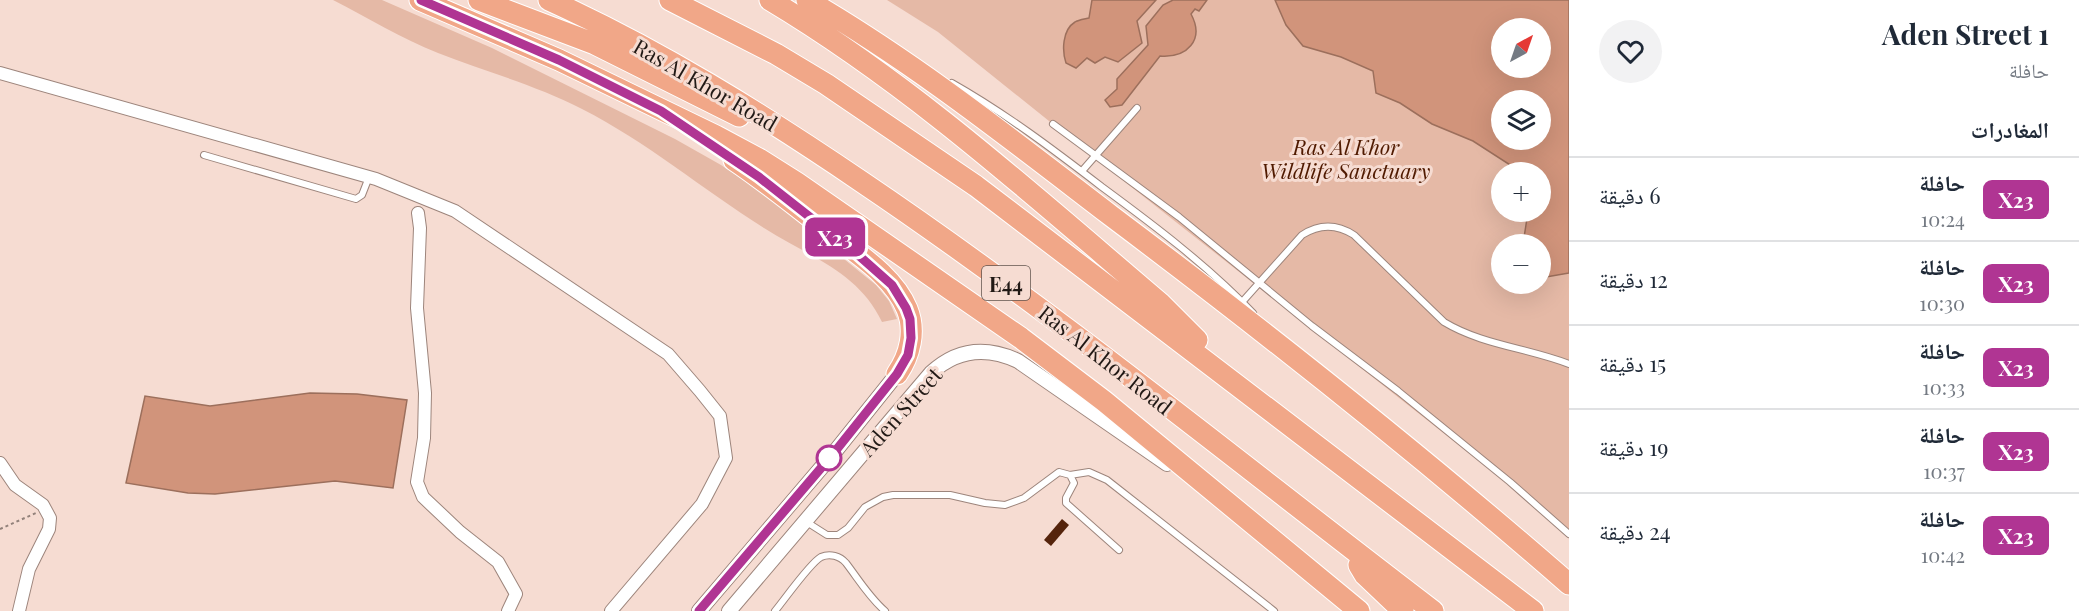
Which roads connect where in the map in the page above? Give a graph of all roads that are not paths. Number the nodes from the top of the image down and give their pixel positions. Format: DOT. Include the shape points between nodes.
graph roads {
  1 [pos="420,0"];
  2 [pos="479,0"];
  3 [pos="549,0"];
  4 [pos="670,0"];
  5 [pos="770,0"];
  6 [pos="807,0"];
  7 [pos="905,62"];
  8 [pos="0,73"];
  9 [pos="1137,108"];
  10 [pos="661,111"];
  11 [pos="1053,124"];
  12 [pos="796,137"];
  13 [pos="204,155"];
  14 [pos="1096,156"];
  15 [pos="1082,171"];
  16 [pos="369,177"];
  17 [pos="418,213"];
  18 [pos="1259,283"];
  19 [pos="1243,302"];
  20 [pos="1258,317"];
  21 [pos="1266,325"];
  22 [pos="1297,359"];
  23 [pos="1569,364"];
  24 [pos="1216,368"];
  25 [pos="897,374"];
  26 [pos="0,463"];
  27 [pos="1070,474"];
  28 [pos="1209,487"];
  29 [pos="805,520"];
  30 [pos="1569,534"];
  31 [pos="1346,544"];
  32 [pos="1119,550"];
  33 [pos="1569,584"];
  34 [pos="19,611"];
  35 [pos="508,611"];
  36 [pos="611,611"];
  37 [pos="699,611"];
  38 [pos="729,611"];
  39 [pos="775,611"];
  40 [pos="885,611"];
  41 [pos="1274,611"];
  42 [pos="1359,611"];
  43 [pos="1403,611"];
  44 [pos="1433,611"];
  45 [pos="1533,611"];
  1 -- 10 [label="highway" via="559,60"];
  2 -- 12 [label="highway" via="595,44 743,118"];
  3 -- 12 [label="highway, Ras Al Khor Road / E44" via="634,41"];
  4 -- 24 [label="highway, E44" via="776,54 880,120 976,186"];
  5 -- 24 [label="highway" via="870,64 968,141 1172,314"];
  6 -- 7 [label="highway"];
  7 -- 15 [label="lane" via="983,102"];
  7 -- 22 [label="highway"];
  8 -- 16 [label="street"];
  9 -- 14 [label="lane"];
  10 -- 25 [label="highway" via="759,177 892,285 906,308 911,328 908,355"];
  10 -- 28 [label="highway" via="759,159 855,223 1030,345"];
  11 -- 14 [label="lane"];
  12 -- 31 [label="highway, Ras Al Khor Road / E44" via="980,263"];
  13 -- 16 [label="lane" via="356,199 362,195"];
  14 -- 15 [label="lane"];
  14 -- 18 [label="lane"];
  15 -- 19 [label="lane" via="1200,263"];
  16 -- 36 [label="street" via="455,211 668,354 720,416 726,458 702,504"];
  17 -- 35 [label="street" via="417,308 426,393 417,482 423,497 498,562 516,594"];
  18 -- 19 [label="lane"];
  18 -- 23 [label="lane" via="1302,235 1322,226 1342,228 1444,322 1472,336"];
  18 -- 30 [label="lane" via="1434,420"];
  19 -- 20 [label="lane"];
  21 -- 22 [label="lane"];
  22 -- 33 [label="highway"];
  24 -- 45 [label="highway, E44"];
  25 -- 37 [label="street, Aden Street"];
  26 -- 34 [label="street" via="15,485 46,509 50,518 49,529 29,569"];
  27 -- 29 [label="lane" via="1059,472 1024,498 1005,505 950,495 893,495 865,507 838,535 827,535"];
  27 -- 32 [label="lane" via="1074,486 1065,498 1066,503"];
  27 -- 41 [label="lane" via="1089,472 1107,480"];
  28 -- 29 [label="street, Aden Street" via="1167,465 1018,361 992,352 971,351 951,358 931,373"];
  28 -- 42 [label="highway"];
  29 -- 38 [label="street, Aden Street"];
  31 -- 43 [label="highway" via="1365,575"];
  31 -- 44 [label="highway, Ras Al Khor Road / E44"];
  39 -- 40 [label="lane" via="817,560 832,555 846,562"];
}
